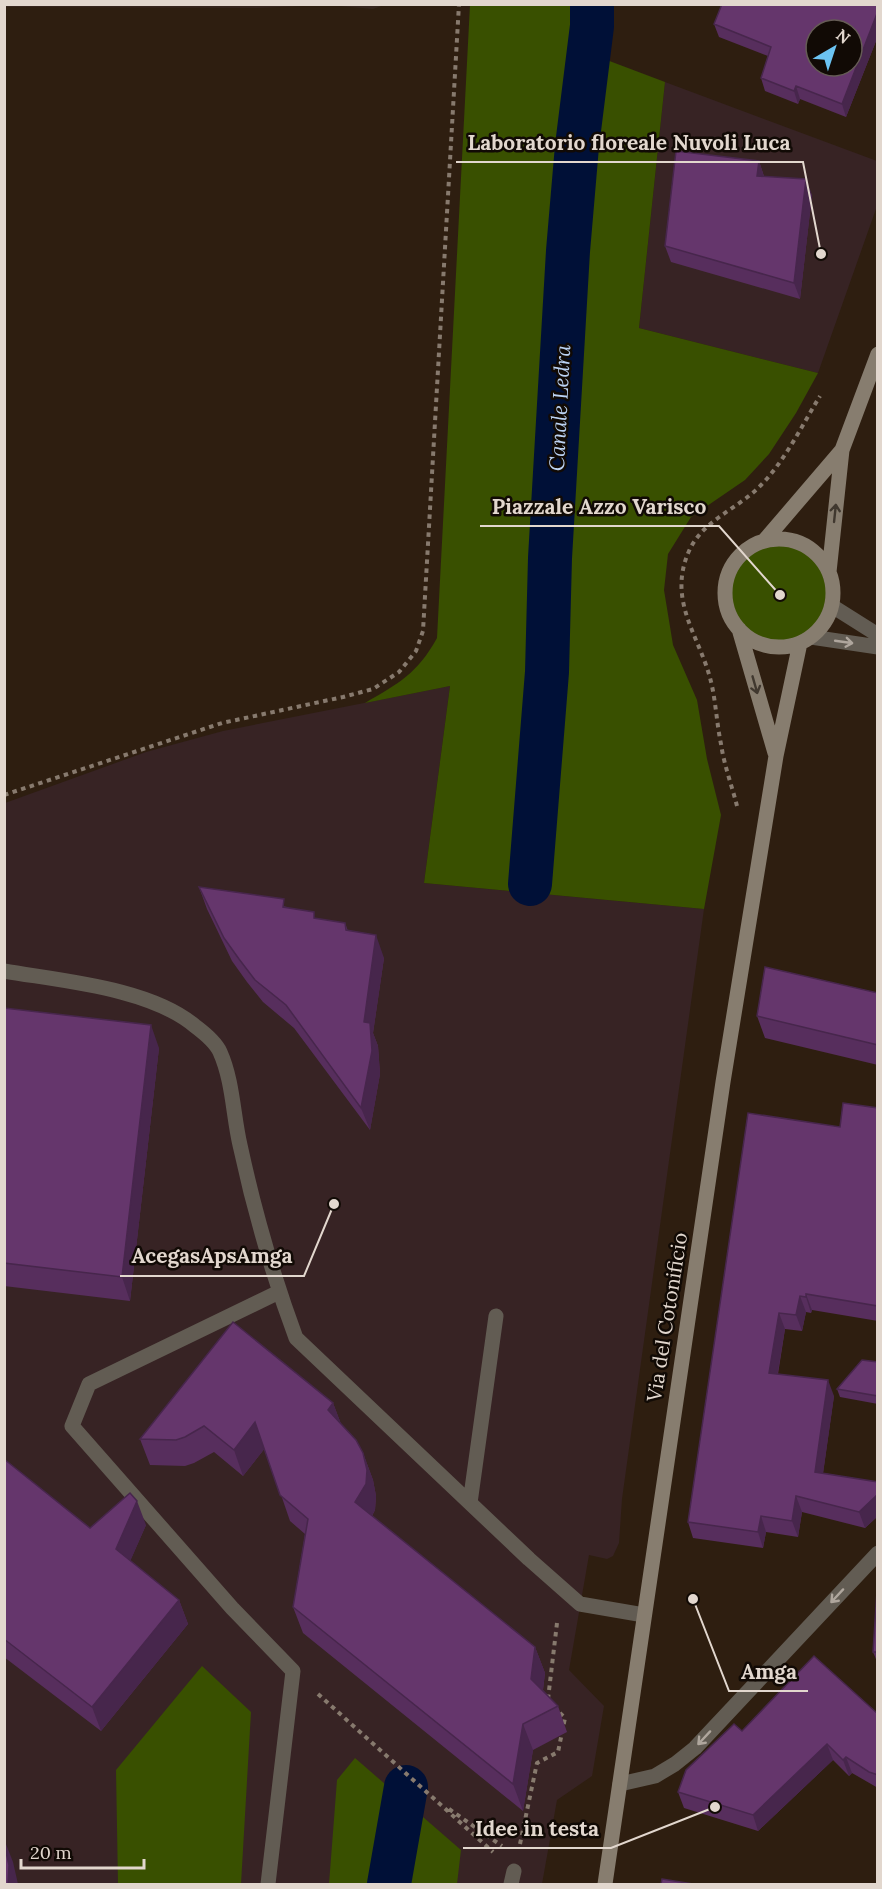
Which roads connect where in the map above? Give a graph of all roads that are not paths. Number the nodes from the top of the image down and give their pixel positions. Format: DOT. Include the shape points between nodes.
graph roads {
  1 [pos="878,354"];
  2 [pos="842,450"];
  3 [pos="764,541"];
  4 [pos="829,572"];
  5 [pos="832,606"];
  6 [pos="738,629"];
  7 [pos="878,635"];
  8 [pos="806,640"];
  9 [pos="878,647"];
  10 [pos="776,756"];
  11 [pos="4,971"];
  12 [pos="279,1292"];
  13 [pos="496,1316"];
  14 [pos="470,1503"];
  15 [pos="878,1553"];
  16 [pos="644,1615"];
  17 [pos="620,1784"];
  18 [pos="268,1884"];
  19 [pos="605,1884"];
  1 -- 2 [label="main road"];
  2 -- 3 [label="main road"];
  4 -- 2 [label="main road, one-way"];
  3 -- 4 [label="main road" via="780,538 810,548"];
  3 -- 6 [label="main road" via="750,547 729,571 726,601"];
  4 -- 5 [label="main road" via="834,589"];
  5 -- 7 [label="street"];
  5 -- 8 [label="main road" via="828,618"];
  6 -- 8 [label="main road" via="761,644 774,647"];
  6 -- 10 [label="main road, Via del Cotonificio, one-way"];
  8 -- 9 [label="street, one-way"];
  8 -- 10 [label="main road, Via del Cotonificio"];
  10 -- 16 [label="main road, Via del Cotonificio"];
  11 -- 12 [label="street" via="132,994 194,1024 220,1050 240,1145"];
  12 -- 14 [label="street" via="296,1338"];
  12 -- 18 [label="street" via="89,1384 72,1426 231,1608 293,1671"];
  13 -- 14 [label="street"];
  14 -- 16 [label="street" via="580,1604"];
  15 -- 17 [label="street, one-way" via="695,1748 655,1776"];
  16 -- 17 [label="main road, Via del Cotonificio"];
  17 -- 19 [label="main road, Via del Cotonificio"];
}
